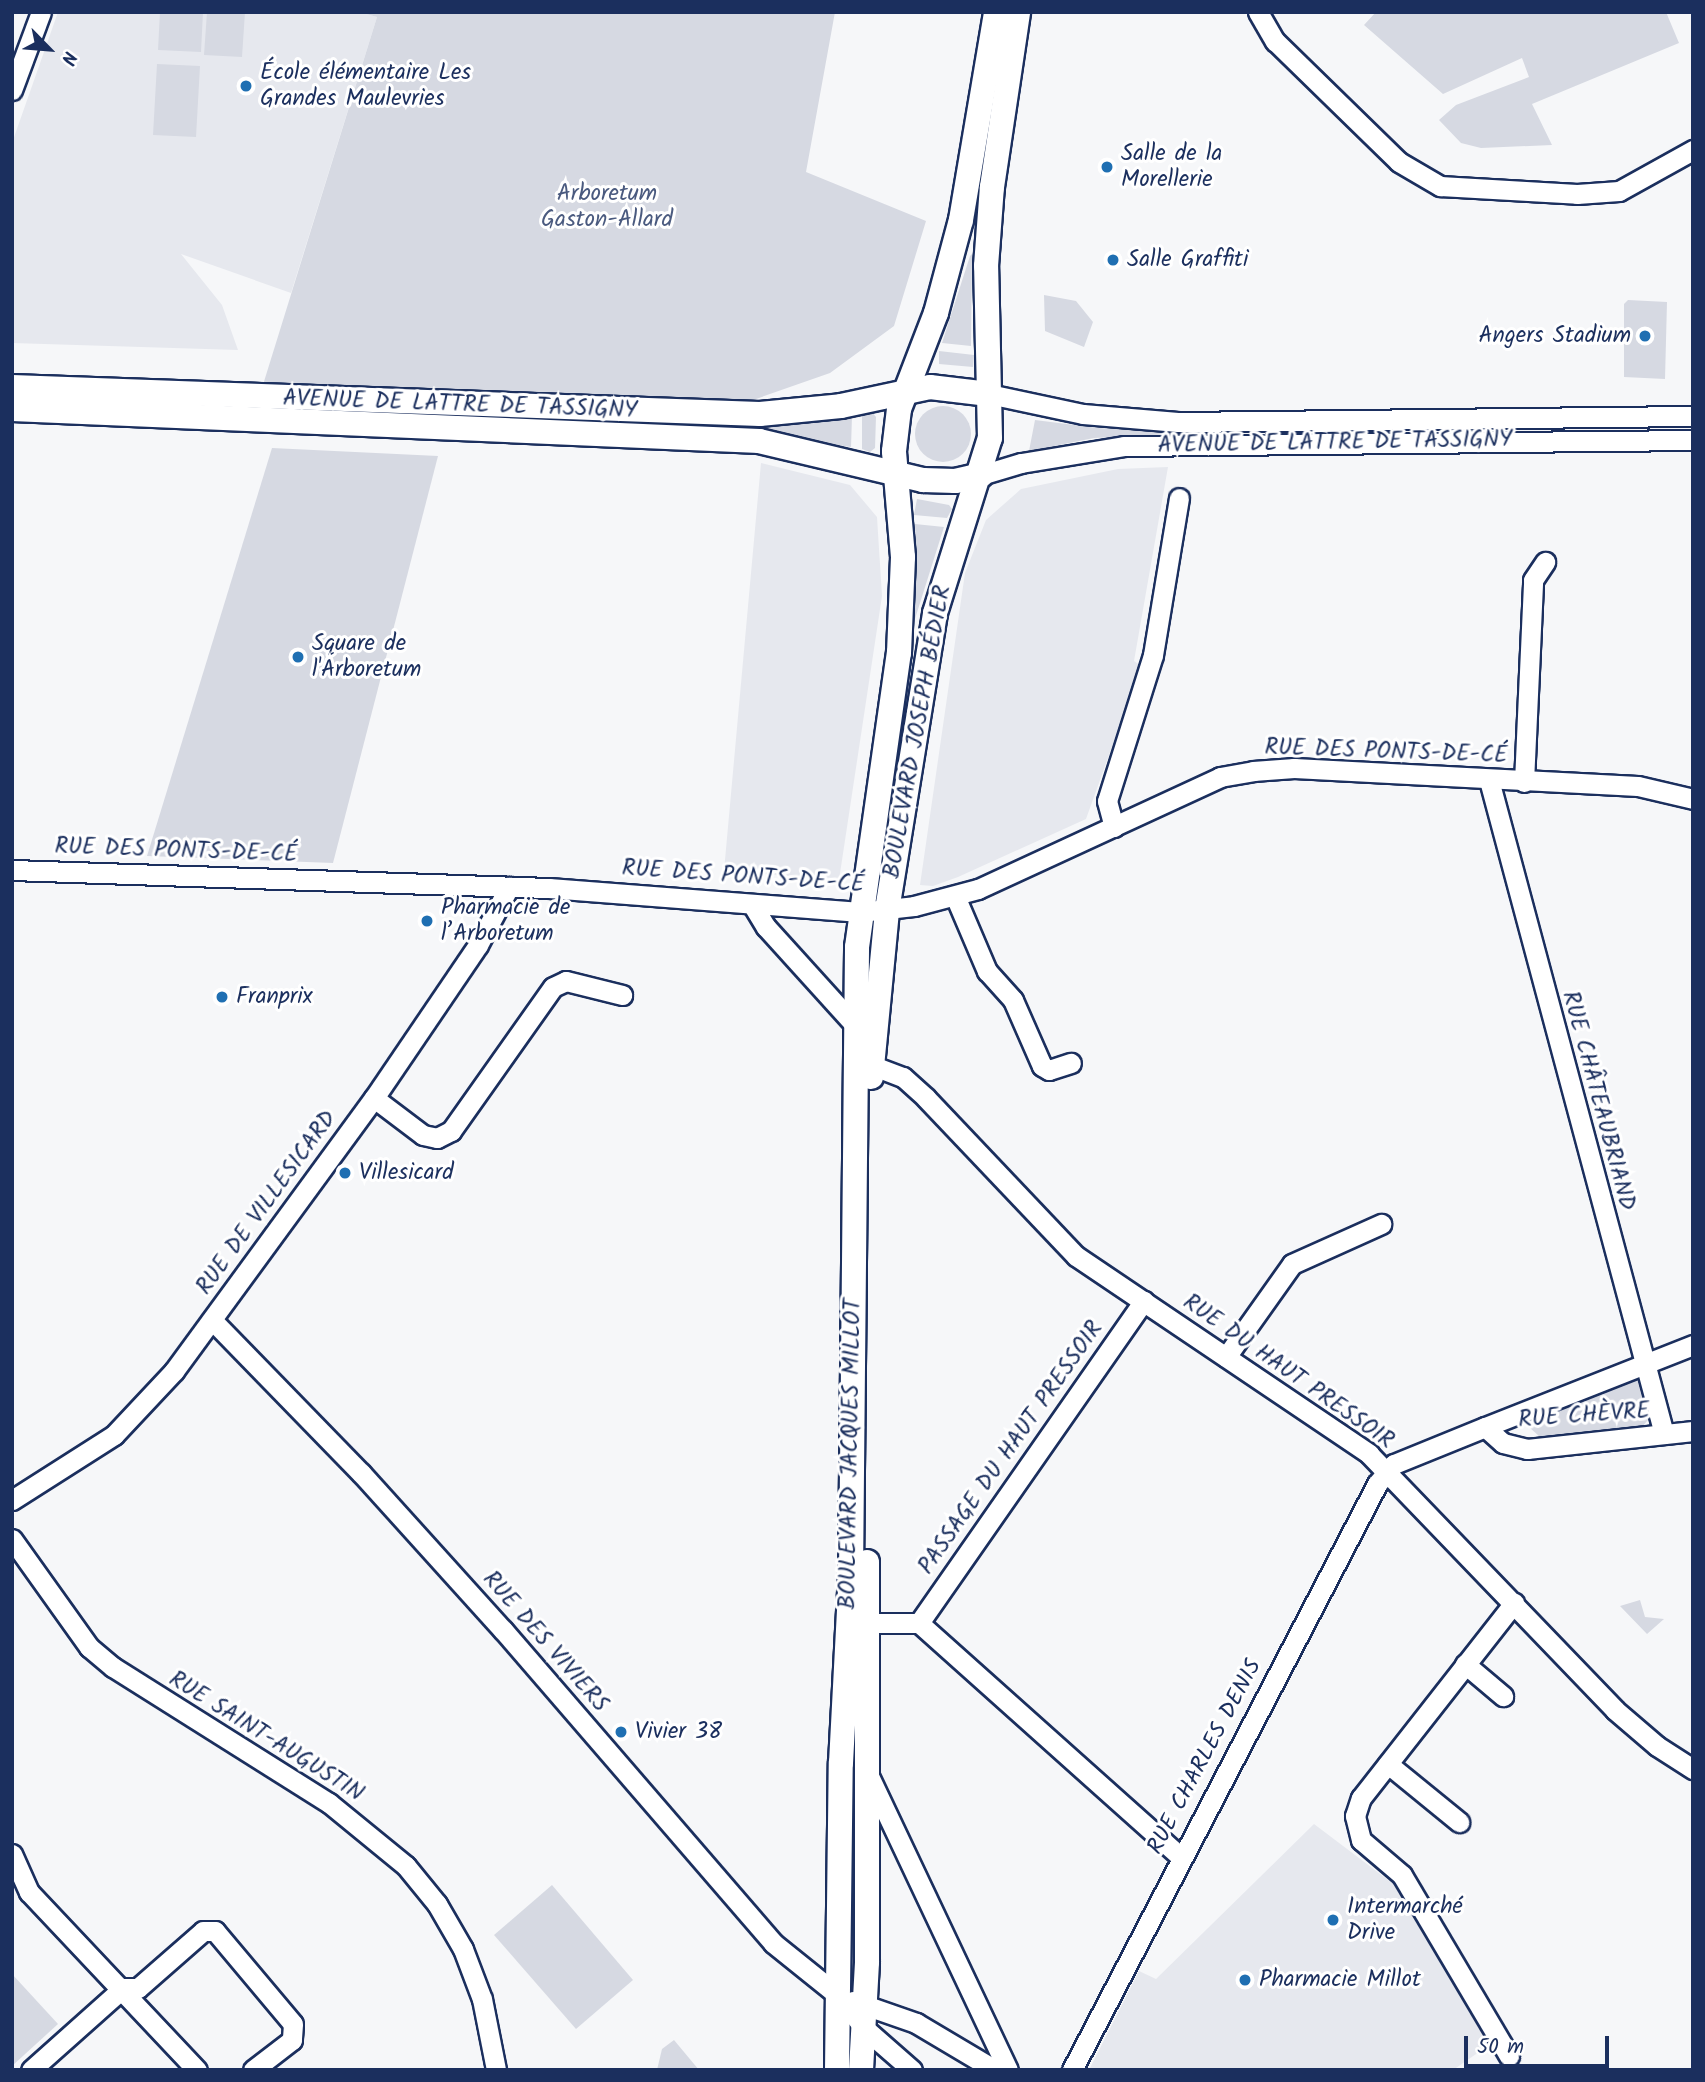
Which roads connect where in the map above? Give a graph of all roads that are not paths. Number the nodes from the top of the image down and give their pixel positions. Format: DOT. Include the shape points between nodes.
graph roads {
  1 [pos="41,12"];
  2 [pos="996,12"];
  3 [pos="1018,12"];
  4 [pos="1258,12"];
  5 [pos="12,90"];
  6 [pos="1693,150"];
  7 [pos="12,387"];
  8 [pos="906,390"];
  9 [pos="989,394"];
  10 [pos="12,408"];
  11 [pos="1693,416"];
  12 [pos="1693,440"];
  13 [pos="897,473"];
  14 [pos="981,475"];
  15 [pos="1179,498"];
  16 [pos="1545,562"];
  17 [pos="1489,780"];
  18 [pos="1524,782"];
  19 [pos="1693,799"];
  20 [pos="1114,827"];
  21 [pos="12,870"];
  22 [pos="509,887"];
  23 [pos="955,896"];
  24 [pos="752,904"];
  25 [pos="887,911"];
  26 [pos="860,912"];
  27 [pos="622,995"];
  28 [pos="855,1025"];
  29 [pos="1071,1063"];
  30 [pos="871,1065"];
  31 [pos="374,1098"];
  32 [pos="1381,1224"];
  33 [pos="1144,1301"];
  34 [pos="212,1320"];
  35 [pos="1693,1345"];
  36 [pos="1226,1357"];
  37 [pos="1644,1362"];
  38 [pos="1485,1427"];
  39 [pos="1693,1431"];
  40 [pos="1664,1434"];
  41 [pos="1388,1472"];
  42 [pos="12,1500"];
  43 [pos="12,1539"];
  44 [pos="1514,1603"];
  45 [pos="867,1623"];
  46 [pos="919,1623"];
  47 [pos="1465,1664"];
  48 [pos="1503,1696"];
  49 [pos="1388,1764"];
  50 [pos="1685,1764"];
  51 [pos="869,1776"];
  52 [pos="1459,1822"];
  53 [pos="12,1854"];
  54 [pos="1180,1856"];
  55 [pos="123,1988"];
  56 [pos="839,1996"];
  57 [pos="865,2016"];
  58 [pos="1509,2056"];
  59 [pos="31,2070"];
  60 [pos="197,2070"];
  61 [pos="253,2070"];
  62 [pos="496,2070"];
  63 [pos="837,2070"];
  64 [pos="861,2070"];
  65 [pos="912,2070"];
  66 [pos="995,2070"];
  67 [pos="1008,2070"];
  68 [pos="1072,2070"];
  1 -- 5 [label="street"];
  2 -- 8 [label="main road" via="961,220 936,313"];
  3 -- 9 [label="main road" via="992,187 986,266"];
  4 -- 6 [label="street" via="1275,41 1392,155 1416,176 1440,186 1587,194 1619,191"];
  7 -- 8 [label="main road, AVENUE DE LATTRE DE TASSIGNY" via="760,414 841,405"];
  8 -- 9 [label="main road" via="952,387"];
  8 -- 13 [label="main road" via="896,430"];
  9 -- 11 [label="street, AVENUE DE LATTRE DE TASSIGNY" via="1083,414 1178,422"];
  9 -- 14 [label="main road" via="990,438"];
  10 -- 13 [label="main road, AVENUE DE LATTRE DE TASSIGNY" via="759,441"];
  12 -- 14 [label="street, AVENUE DE LATTRE DE TASSIGNY" via="1124,446"];
  13 -- 14 [label="main road" via="934,481"];
  13 -- 26 [label="main road, BOULEVARD JOSEPH BÉDIER" via="903,557 899,653"];
  14 -- 25 [label="main road, BOULEVARD JOSEPH BÉDIER" via="935,613"];
  15 -- 20 [label="street" via="1153,655 1107,801"];
  16 -- 18 [label="street" via="1533,580"];
  17 -- 18 [label="street, RUE DES PONTS-DE-CÉ"];
  17 -- 20 [label="street, RUE DES PONTS-DE-CÉ" via="1294,768 1253,771 1220,777"];
  17 -- 37 [label="street, RUE CHÂTEAUBRIAND"];
  18 -- 19 [label="street, RUE DES PONTS-DE-CÉ" via="1638,786"];
  20 -- 23 [label="street, RUE DES PONTS-DE-CÉ"];
  21 -- 22 [label="street, RUE DES PONTS-DE-CÉ"];
  22 -- 24 [label="street, RUE DES PONTS-DE-CÉ"];
  22 -- 31 [label="street, RUE DE VILLESICARD" via="478,945"];
  23 -- 25 [label="street, RUE DES PONTS-DE-CÉ"];
  23 -- 29 [label="street" via="987,971 1013,1000 1042,1066 1049,1070"];
  24 -- 26 [label="street, RUE DES PONTS-DE-CÉ"];
  24 -- 28 [label="street" via="766,927"];
  25 -- 26 [label="street, RUE DES PONTS-DE-CÉ"];
  25 -- 30 [label="main road, BOULEVARD JACQUES MILLOT"];
  26 -- 28 [label="main road, BOULEVARD JACQUES MILLOT"];
  27 -- 31 [label="street" via="566,981 553,987 451,1131 438,1138 423,1135"];
  28 -- 56 [label="main road, BOULEVARD JACQUES MILLOT" via="851,1575 841,1763"];
  30 -- 33 [label="street, RUE DU HAUT PRESSOIR" via="903,1077 1076,1256"];
  30 -- 45 [label="main road, BOULEVARD JACQUES MILLOT"];
  31 -- 34 [label="street, RUE DE VILLESICARD"];
  32 -- 36 [label="street" via="1292,1264"];
  33 -- 36 [label="street, RUE DU HAUT PRESSOIR"];
  33 -- 46 [label="street, PASSAGE DU HAUT PRESSOIR"];
  34 -- 42 [label="street, RUE DE VILLESICARD" via="133,1418"];
  34 -- 56 [label="street, RUE DES VIVIERS" via="361,1473 503,1630 773,1943"];
  35 -- 37 [label="street, RUE CHÈVRE"];
  36 -- 41 [label="street, RUE DU HAUT PRESSOIR"];
  37 -- 38 [label="street, RUE CHÈVRE"];
  37 -- 40 [label="street, RUE CHÂTEAUBRIAND"];
  38 -- 40 [label="street, RUE CHÈVRE" via="1503,1443 1527,1449"];
  38 -- 41 [label="street, RUE CHÈVRE" via="1416,1452"];
  39 -- 40 [label="street, RUE CHÈVRE"];
  41 -- 44 [label="street, RUE DU HAUT PRESSOIR"];
  41 -- 54 [label="street, RUE CHARLES DENIS" via="1377,1484"];
  43 -- 62 [label="street, RUE SAINT-AUGUSTIN" via="89,1647 113,1667 329,1803 406,1866 437,1904 463,1949 482,1999"];
  44 -- 47 [label="street"];
  44 -- 50 [label="street, RUE DU HAUT PRESSOIR" via="1615,1710"];
  45 -- 46 [label="street"];
  45 -- 51 [label="main road, BOULEVARD JACQUES MILLOT"];
  46 -- 54 [label="street"];
  47 -- 48 [label="street"];
  47 -- 49 [label="street"];
  49 -- 52 [label="street"];
  49 -- 58 [label="street" via="1361,1798 1355,1816 1358,1833 1366,1847 1402,1875"];
  51 -- 57 [label="main road, BOULEVARD JACQUES MILLOT"];
  51 -- 67 [label="street, BOULEVARD JACQUES MILLOT"];
  53 -- 55 [label="street" via="29,1892"];
  54 -- 68 [label="street, RUE CHARLES DENIS"];
  55 -- 59 [label="street"];
  55 -- 60 [label="street"];
  55 -- 61 [label="street" via="138,1988 194,1935 215,1931 293,2024 295,2032 286,2046"];
  56 -- 57 [label="street"];
  56 -- 63 [label="main road, BOULEVARD JACQUES MILLOT"];
  57 -- 64 [label="main road, BOULEVARD JACQUES MILLOT"];
  57 -- 65 [label="street"];
  57 -- 66 [label="street" via="916,2023"];
}
